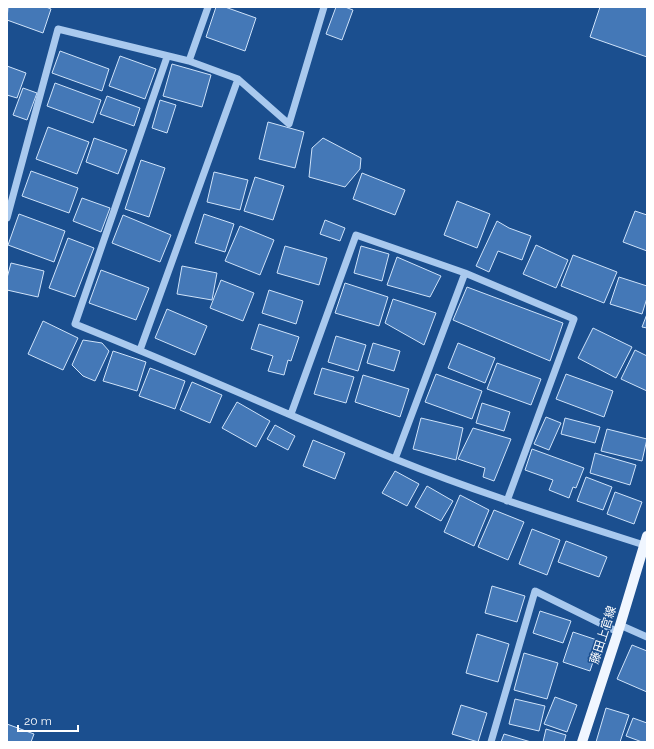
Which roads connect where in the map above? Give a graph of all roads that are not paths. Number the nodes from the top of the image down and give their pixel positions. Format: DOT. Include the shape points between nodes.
graph roads {
  1 [pos="208,7"];
  2 [pos="324,7"];
  3 [pos="167,56"];
  4 [pos="189,61"];
  5 [pos="238,79"];
  6 [pos="7,218"];
  7 [pos="465,273"];
  8 [pos="140,350"];
  9 [pos="291,414"];
  10 [pos="395,459"];
  11 [pos="507,501"];
  12 [pos="646,541"];
  13 [pos="619,628"];
  14 [pos="647,637"];
  15 [pos="491,742"];
  16 [pos="582,742"];
  1 -- 4 [label="street"];
  2 -- 5 [label="street" via="289,124"];
  3 -- 4 [label="street"];
  3 -- 6 [label="street" via="58,29"];
  3 -- 8 [label="street" via="75,324"];
  4 -- 5 [label="street"];
  5 -- 8 [label="street"];
  7 -- 9 [label="street" via="356,235"];
  7 -- 10 [label="street"];
  7 -- 11 [label="street" via="574,318"];
  8 -- 9 [label="street"];
  9 -- 10 [label="street"];
  10 -- 11 [label="street"];
  11 -- 12 [label="street"];
  12 -- 13 [label="main road, 藤田上官線"];
  13 -- 14 [label="street"];
  13 -- 15 [label="street" via="535,591"];
  13 -- 16 [label="main road, 藤田上官線"];
}
